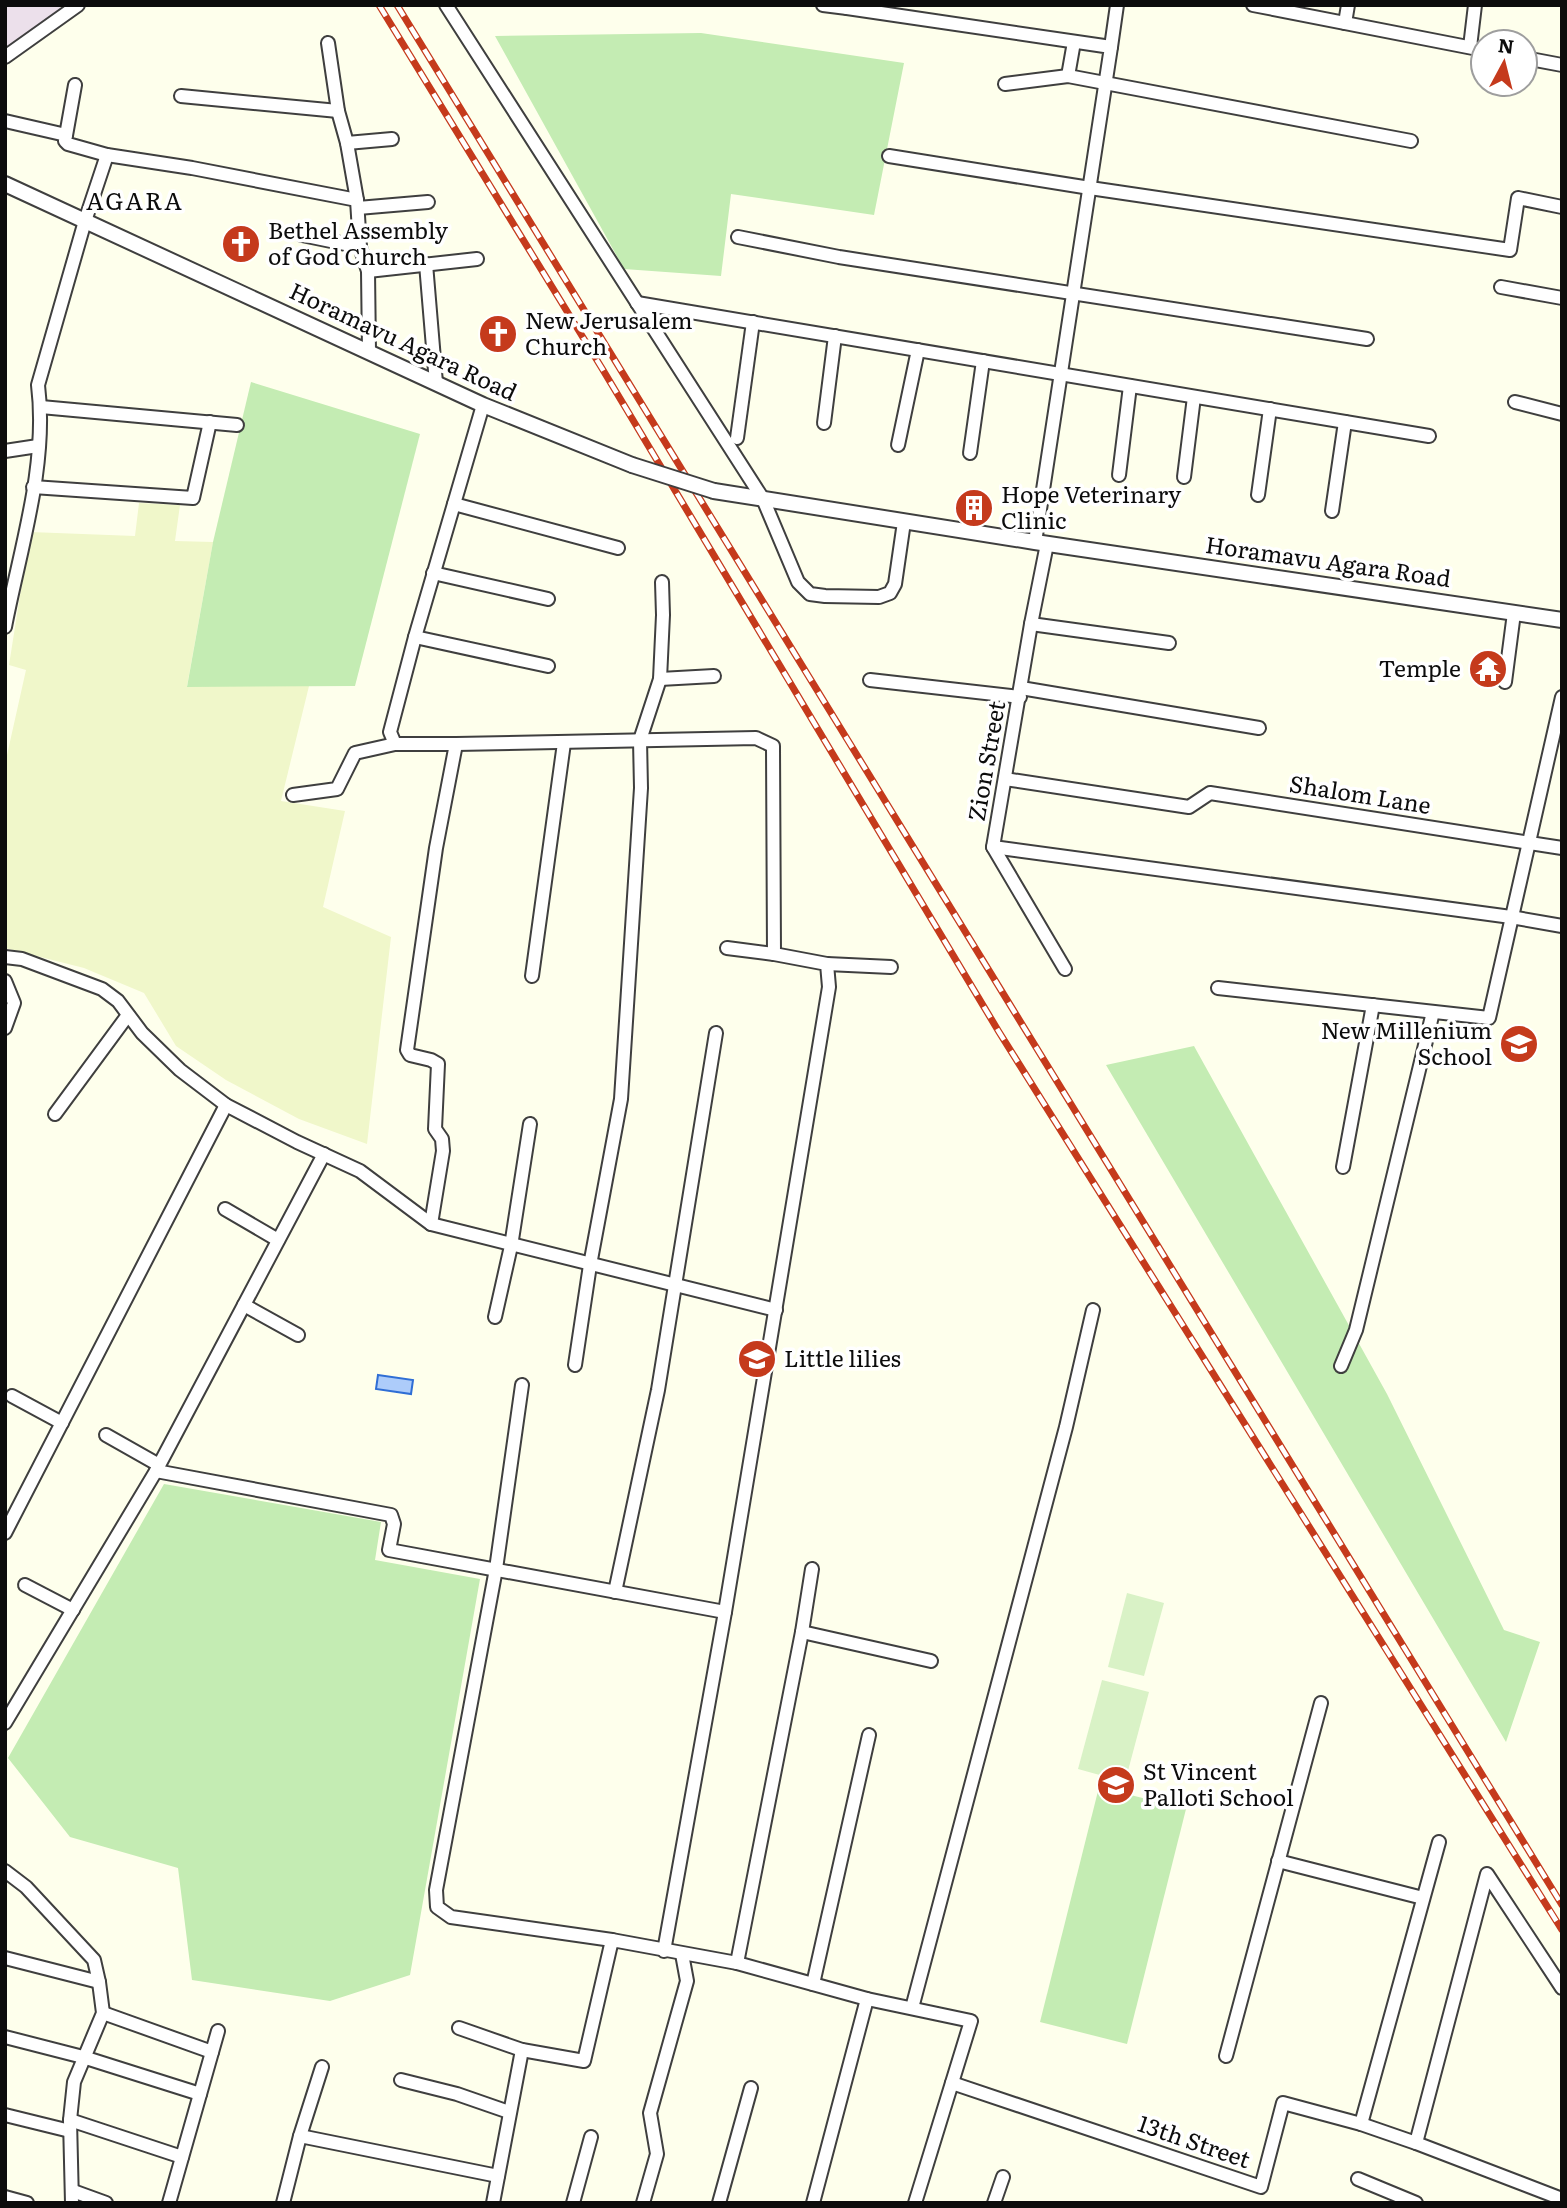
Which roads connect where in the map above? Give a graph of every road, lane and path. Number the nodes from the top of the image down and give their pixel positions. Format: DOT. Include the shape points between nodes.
graph roads {
  1 [pos="78,5"];
  2 [pos="446,5"];
  3 [pos="823,5"];
  4 [pos="1118,5"];
  5 [pos="1253,5"];
  6 [pos="1349,5"];
  7 [pos="1475,5"];
  8 [pos="847,7"];
  9 [pos="1345,23"];
  10 [pos="1476,28"];
  11 [pos="1074,42"];
  12 [pos="328,43"];
  13 [pos="1111,47"];
  14 [pos="1469,48"];
  15 [pos="5,57"];
  16 [pos="1539,61"];
  17 [pos="1562,65"];
  18 [pos="1068,76"];
  19 [pos="1106,83"];
  20 [pos="1005,84"];
  21 [pos="75,85"];
  22 [pos="181,96"];
  23 [pos="338,111"];
  24 [pos="5,121"];
  25 [pos="66,135"];
  26 [pos="392,139"];
  27 [pos="1411,141"];
  28 [pos="347,143"];
  29 [pos="107,155"];
  30 [pos="889,156"];
  31 [pos="6,186"];
  32 [pos="1090,188"];
  33 [pos="428,202"];
  34 [pos="357,204"];
  35 [pos="1562,207"];
  36 [pos="85,221"];
  37 [pos="302,235"];
  38 [pos="738,237"];
  39 [pos="360,247"];
  40 [pos="477,259"];
  41 [pos="426,264"];
  42 [pos="368,271"];
  43 [pos="1501,287"];
  44 [pos="1073,293"];
  45 [pos="1562,298"];
  46 [pos="637,303"];
  47 [pos="753,322"];
  48 [pos="835,336"];
  49 [pos="1367,339"];
  50 [pos="918,350"];
  51 [pos="369,351"];
  52 [pos="983,361"];
  53 [pos="1061,374"];
  54 [pos="436,383"];
  55 [pos="1130,386"];
  56 [pos="1194,397"];
  57 [pos="1515,402"];
  58 [pos="483,405"];
  59 [pos="41,407"];
  60 [pos="1270,410"];
  61 [pos="1562,414"];
  62 [pos="210,422"];
  63 [pos="1345,422"];
  64 [pos="824,424"];
  65 [pos="237,425"];
  66 [pos="1429,436"];
  67 [pos="737,438"];
  68 [pos="898,445"];
  69 [pos="38,446"];
  70 [pos="5,451"];
  71 [pos="970,453"];
  72 [pos="1119,475"];
  73 [pos="1184,477"];
  74 [pos="33,487"];
  75 [pos="1258,495"];
  76 [pos="763,499"];
  77 [pos="454,504"];
  78 [pos="1332,511"];
  79 [pos="904,522"];
  80 [pos="1041,543"];
  81 [pos="618,548"];
  82 [pos="433,573"];
  83 [pos="662,582"];
  84 [pos="548,599"];
  85 [pos="1514,613"];
  86 [pos="1562,620"];
  87 [pos="1031,624"];
  88 [pos="5,626"];
  89 [pos="415,638"];
  90 [pos="1169,643"];
  91 [pos="548,666"];
  92 [pos="714,676"];
  93 [pos="660,679"];
  94 [pos="870,680"];
  95 [pos="1505,682"];
  96 [pos="1020,692"];
  97 [pos="1562,696"];
  98 [pos="1259,728"];
  99 [pos="640,740"];
  100 [pos="564,743"];
  101 [pos="395,744"];
  102 [pos="456,744"];
  103 [pos="1005,779"];
  104 [pos="293,796"];
  105 [pos="1527,842"];
  106 [pos="993,847"];
  107 [pos="1562,848"];
  108 [pos="1511,917"];
  109 [pos="1562,926"];
  110 [pos="727,948"];
  111 [pos="774,954"];
  112 [pos="5,957"];
  113 [pos="827,964"];
  114 [pos="891,967"];
  115 [pos="1065,969"];
  116 [pos="532,976"];
  117 [pos="5,981"];
  118 [pos="1218,988"];
  119 [pos="1373,1005"];
  120 [pos="1433,1012"];
  121 [pos="128,1015"];
  122 [pos="5,1028"];
  123 [pos="716,1033"];
  124 [pos="226,1105"];
  125 [pos="55,1114"];
  126 [pos="530,1124"];
  127 [pos="324,1154"];
  128 [pos="1343,1167"];
  129 [pos="225,1209"];
  130 [pos="431,1224"];
  131 [pos="278,1240"];
  132 [pos="511,1246"];
  133 [pos="590,1265"];
  134 [pos="675,1285"];
  135 [pos="244,1305"];
  136 [pos="776,1310"];
  137 [pos="1093,1310"];
  138 [pos="495,1317"];
  139 [pos="298,1335"];
  140 [pos="575,1365"];
  141 [pos="1341,1366"];
  142 [pos="522,1385"];
  143 [pos="12,1396"];
  144 [pos="62,1423"];
  145 [pos="106,1435"];
  146 [pos="158,1468"];
  147 [pos="5,1533"];
  148 [pos="496,1569"];
  149 [pos="812,1569"];
  150 [pos="25,1585"];
  151 [pos="615,1591"];
  152 [pos="73,1610"];
  153 [pos="725,1612"];
  154 [pos="802,1632"];
  155 [pos="931,1661"];
  156 [pos="1321,1703"];
  157 [pos="5,1723"];
  158 [pos="869,1735"];
  159 [pos="1439,1842"];
  160 [pos="1278,1861"];
  161 [pos="5,1871"];
  162 [pos="1423,1898"];
  163 [pos="612,1940"];
  164 [pos="664,1951"];
  165 [pos="682,1954"];
  166 [pos="5,1958"];
  167 [pos="737,1963"];
  168 [pos="99,1982"];
  169 [pos="813,1984"];
  170 [pos="1562,1988"];
  171 [pos="867,1999"];
  172 [pos="912,2008"];
  173 [pos="103,2013"];
  174 [pos="459,2028"];
  175 [pos="218,2031"];
  176 [pos="5,2037"];
  177 [pos="522,2050"];
  178 [pos="212,2052"];
  179 [pos="1226,2056"];
  180 [pos="83,2057"];
  181 [pos="322,2067"];
  182 [pos="401,2080"];
  183 [pos="952,2083"];
  184 [pos="751,2088"];
  185 [pos="200,2094"];
  186 [pos="509,2112"];
  187 [pos="5,2115"];
  188 [pos="1361,2124"];
  189 [pos="70,2126"];
  190 [pos="300,2136"];
  191 [pos="591,2137"];
  192 [pos="1416,2143"];
  193 [pos="182,2157"];
  194 [pos="498,2176"];
  195 [pos="1003,2176"];
  196 [pos="1358,2179"];
  197 [pos="5,2197"];
  198 [pos="73,2197"];
  199 [pos="1562,2199"];
  200 [pos="1399,2200"];
  201 [pos="27,2203"];
  202 [pos="106,2203"];
  203 [pos="169,2203"];
  204 [pos="283,2203"];
  205 [pos="493,2203"];
  206 [pos="573,2203"];
  207 [pos="643,2203"];
  208 [pos="719,2203"];
  209 [pos="813,2203"];
  210 [pos="915,2203"];
  211 [pos="995,2203"];
  212 [pos="1416,2203"];
  1 -- 15 [label="street"];
  2 -- 46 [label="street"];
  3 -- 8 [label="street"];
  4 -- 13 [label="street, Zion Street"];
  5 -- 9 [label="street"];
  6 -- 9 [label="street"];
  7 -- 10 [label="street"];
  8 -- 11 [label="street"];
  9 -- 14 [label="street"];
  11 -- 13 [label="street"];
  11 -- 18 [label="street"];
  12 -- 23 [label="street"];
  13 -- 19 [label="street, Zion Street"];
  16 -- 17 [label="street"];
  18 -- 19 [label="street"];
  18 -- 20 [label="street"];
  19 -- 27 [label="street"];
  19 -- 32 [label="street, Zion Street"];
  21 -- 25 [label="street"];
  22 -- 23 [label="street"];
  23 -- 28 [label="street"];
  24 -- 25 [label="street"];
  25 -- 29 [label="street" via="68,144"];
  26 -- 28 [label="street"];
  28 -- 34 [label="street"];
  29 -- 34 [label="street" via="192,168"];
  29 -- 36 [label="street"];
  30 -- 32 [label="street"];
  31 -- 36 [label="street, Horamavu Agara Road"];
  32 -- 35 [label="street" via="1510,250 1518,198"];
  32 -- 44 [label="street, Zion Street"];
  33 -- 34 [label="street"];
  34 -- 39 [label="street"];
  36 -- 51 [label="street, Horamavu Agara Road"];
  36 -- 59 [label="street" via="38,385"];
  37 -- 39 [label="street"];
  38 -- 44 [label="street"];
  39 -- 42 [label="street"];
  40 -- 41 [label="street"];
  41 -- 42 [label="street"];
  41 -- 54 [label="street"];
  42 -- 51 [label="street"];
  43 -- 45 [label="street"];
  44 -- 49 [label="street"];
  44 -- 53 [label="street, Zion Street"];
  46 -- 47 [label="street"];
  46 -- 76 [label="street"];
  47 -- 48 [label="street"];
  47 -- 67 [label="street"];
  48 -- 50 [label="street"];
  48 -- 64 [label="street"];
  50 -- 52 [label="street"];
  50 -- 68 [label="street"];
  51 -- 54 [label="street, Horamavu Agara Road"];
  52 -- 53 [label="street"];
  52 -- 71 [label="street"];
  53 -- 55 [label="street"];
  53 -- 80 [label="street, Zion Street"];
  54 -- 58 [label="street, Horamavu Agara Road"];
  55 -- 56 [label="street"];
  55 -- 72 [label="street"];
  56 -- 60 [label="street"];
  56 -- 73 [label="street"];
  57 -- 61 [label="street"];
  58 -- 76 [label="street, Horamavu Agara Road, bridge" via="632,466 714,491"];
  58 -- 77 [label="street"];
  59 -- 62 [label="street"];
  59 -- 69 [label="street"];
  60 -- 63 [label="street"];
  60 -- 75 [label="street"];
  62 -- 65 [label="street"];
  62 -- 74 [label="street" via="193,498"];
  63 -- 66 [label="street"];
  63 -- 78 [label="street"];
  69 -- 70 [label="street"];
  69 -- 74 [label="street"];
  74 -- 88 [label="street"];
  76 -- 79 [label="street, Horamavu Agara Road"];
  76 -- 79 [label="street" via="798,582 810,594 879,597 890,593"];
  77 -- 81 [label="street"];
  77 -- 82 [label="street"];
  79 -- 80 [label="street, Horamavu Agara Road"];
  80 -- 85 [label="street, Horamavu Agara Road"];
  80 -- 87 [label="street, Zion Street"];
  82 -- 84 [label="street"];
  82 -- 89 [label="street"];
  83 -- 93 [label="street"];
  85 -- 86 [label="street, Horamavu Agara Road"];
  85 -- 95 [label="street"];
  87 -- 90 [label="street"];
  87 -- 96 [label="street, Zion Street"];
  89 -- 91 [label="street"];
  89 -- 101 [label="street" via="390,732"];
  92 -- 93 [label="street"];
  93 -- 99 [label="street"];
  94 -- 96 [label="street"];
  96 -- 98 [label="street"];
  96 -- 103 [label="street, Zion Street"];
  97 -- 105 [label="street"];
  99 -- 100 [label="street"];
  99 -- 111 [label="street" via="756,738 773,746"];
  99 -- 133 [label="street" via="641,788 621,1099"];
  100 -- 102 [label="street"];
  100 -- 116 [label="street"];
  101 -- 102 [label="street"];
  101 -- 104 [label="street" via="355,753 337,789"];
  102 -- 130 [label="street" via="407,1050 438,1064 435,1129 443,1151"];
  103 -- 105 [label="street, Shalom Lane" via="1189,807 1210,793"];
  103 -- 106 [label="street, Zion Street"];
  105 -- 107 [label="street, Shalom Lane"];
  105 -- 108 [label="street"];
  106 -- 108 [label="street"];
  106 -- 115 [label="street, Zion Street"];
  108 -- 109 [label="street"];
  108 -- 120 [label="street" via="1489,1018"];
  110 -- 111 [label="street"];
  111 -- 113 [label="street"];
  112 -- 121 [label="street" via="102,989"];
  113 -- 114 [label="street"];
  113 -- 136 [label="street" via="829,987"];
  117 -- 122 [label="street" via="14,1003"];
  118 -- 119 [label="street"];
  119 -- 120 [label="street"];
  119 -- 128 [label="street"];
  120 -- 141 [label="street" via="1356,1330"];
  121 -- 124 [label="street" via="180,1070"];
  121 -- 125 [label="street"];
  123 -- 134 [label="street"];
  124 -- 127 [label="street"];
  124 -- 144 [label="street"];
  126 -- 132 [label="street"];
  127 -- 130 [label="street" via="360,1171"];
  127 -- 131 [label="street"];
  129 -- 131 [label="street"];
  130 -- 132 [label="street"];
  131 -- 135 [label="street"];
  132 -- 133 [label="street"];
  132 -- 138 [label="street"];
  133 -- 134 [label="street"];
  133 -- 140 [label="street"];
  134 -- 136 [label="street"];
  134 -- 151 [label="street" via="658,1390"];
  135 -- 139 [label="street"];
  135 -- 146 [label="street"];
  136 -- 153 [label="street"];
  137 -- 172 [label="street"];
  142 -- 148 [label="street"];
  143 -- 144 [label="street"];
  144 -- 147 [label="street"];
  145 -- 146 [label="street"];
  146 -- 148 [label="street" via="391,1515 394,1524 389,1550"];
  146 -- 152 [label="street"];
  148 -- 151 [label="street"];
  148 -- 163 [label="street" via="436,1890 437,1907 451,1917"];
  149 -- 154 [label="street"];
  150 -- 152 [label="street"];
  151 -- 153 [label="street"];
  152 -- 157 [label="street"];
  153 -- 164 [label="street"];
  154 -- 155 [label="street"];
  154 -- 167 [label="street"];
  156 -- 160 [label="street"];
  158 -- 169 [label="street"];
  159 -- 162 [label="street"];
  160 -- 162 [label="street"];
  160 -- 179 [label="street"];
  161 -- 168 [label="street" via="26,1887 94,1960"];
  162 -- 188 [label="street"];
  163 -- 164 [label="street"];
  163 -- 177 [label="street" via="584,2061"];
  164 -- 165 [label="street"];
  165 -- 167 [label="street"];
  165 -- 207 [label="street" via="687,1980 650,2113 657,2154"];
  166 -- 168 [label="street"];
  167 -- 169 [label="street"];
  168 -- 173 [label="street"];
  169 -- 171 [label="street"];
  170 -- 192 [label="street" via="1488,1874"];
  171 -- 172 [label="street"];
  171 -- 209 [label="street"];
  172 -- 183 [label="street" via="971,2021"];
  173 -- 178 [label="street"];
  173 -- 180 [label="street"];
  174 -- 177 [label="street"];
  175 -- 178 [label="street"];
  176 -- 180 [label="street"];
  177 -- 186 [label="street"];
  178 -- 185 [label="street"];
  180 -- 185 [label="street"];
  180 -- 189 [label="street" via="74,2082"];
  181 -- 190 [label="street"];
  182 -- 186 [label="street"];
  183 -- 188 [label="street, 13th Street" via="1261,2187 1283,2103"];
  183 -- 210 [label="street"];
  184 -- 208 [label="street"];
  185 -- 193 [label="street"];
  186 -- 194 [label="street"];
  187 -- 189 [label="street"];
  188 -- 192 [label="street, 13th Street"];
  189 -- 193 [label="street"];
  189 -- 198 [label="street"];
  190 -- 194 [label="street"];
  190 -- 204 [label="street"];
  191 -- 206 [label="street"];
  192 -- 199 [label="street, 13th Street"];
  193 -- 203 [label="street"];
  194 -- 205 [label="street"];
  195 -- 211 [label="street"];
  196 -- 200 [label="street"];
  197 -- 201 [label="street"];
  198 -- 202 [label="street"];
  200 -- 212 [label="street"];
}
